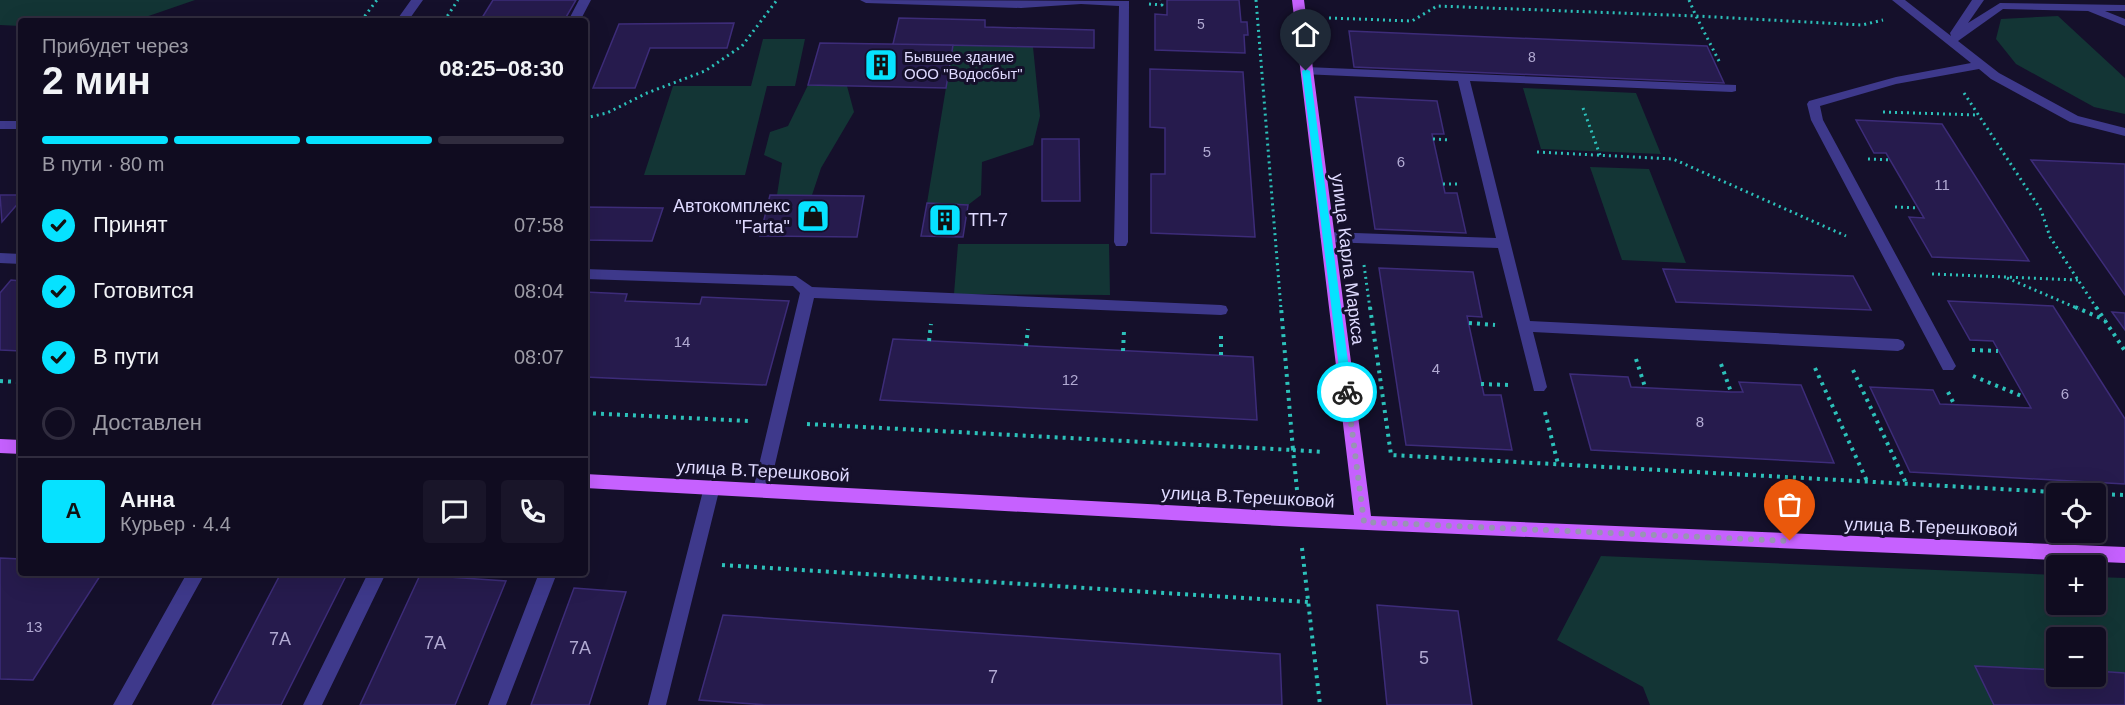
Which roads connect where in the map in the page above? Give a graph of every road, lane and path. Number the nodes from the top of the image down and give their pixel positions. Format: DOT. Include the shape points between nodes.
graph roads {
  1 [pos="376,0"];
  2 [pos="417,0"];
  3 [pos="458,0"];
  4 [pos="585,0"];
  5 [pos="777,0"];
  6 [pos="866,0"];
  7 [pos="1078,0"];
  8 [pos="1256,0"];
  9 [pos="1298,0"];
  10 [pos="1689,0"];
  11 [pos="1898,0"];
  12 [pos="1978,0"];
  13 [pos="2086,8"];
  14 [pos="2125,8"];
  15 [pos="1913,11"];
  16 [pos="1696,16"];
  17 [pos="363,18"];
  18 [pos="404,18"];
  19 [pos="446,18"];
  20 [pos="576,18"];
  21 [pos="2125,23"];
  22 [pos="1951,41"];
  23 [pos="1982,65"];
  24 [pos="1949,70"];
  25 [pos="1306,71"];
  26 [pos="1335,72"];
  27 [pos="1463,77"];
  28 [pos="1574,82"];
  29 [pos="1732,88"];
  30 [pos="1873,112"];
  31 [pos="1978,115"];
  32 [pos="588,117"];
  33 [pos="0,125"];
  34 [pos="18,125"];
  35 [pos="2125,132"];
  36 [pos="1537,152"];
  37 [pos="1600,155"];
  38 [pos="1327,237"];
  39 [pos="1360,238"];
  40 [pos="1120,242"];
  41 [pos="1504,243"];
  42 [pos="1889,255"];
  43 [pos="0,258"];
  44 [pos="18,259"];
  45 [pos="588,274"];
  46 [pos="2003,277"];
  47 [pos="2078,280"];
  48 [pos="808,292"];
  49 [pos="1221,310"];
  50 [pos="2105,320"];
  51 [pos="1524,326"];
  52 [pos="1802,340"];
  53 [pos="1840,342"];
  54 [pos="1898,345"];
  55 [pos="2125,351"];
  56 [pos="1948,366"];
  57 [pos="0,381"];
  58 [pos="18,382"];
  59 [pos="1539,387"];
  60 [pos="2024,397"];
  61 [pos="588,413"];
  62 [pos="777,422"];
  63 [pos="0,446"];
  64 [pos="18,447"];
  65 [pos="1558,464"];
  66 [pos="588,481"];
  67 [pos="1867,481"];
  68 [pos="1906,483"];
  69 [pos="712,487"];
  70 [pos="761,490"];
  71 [pos="2046,491"];
  72 [pos="2106,494"];
  73 [pos="2125,495"];
  74 [pos="1364,522"];
  75 [pos="2125,555"];
  76 [pos="713,565"];
  77 [pos="194,576"];
  78 [pos="376,576"];
  79 [pos="547,576"];
  80 [pos="1308,602"];
  81 [pos="122,705"];
  82 [pos="312,705"];
  83 [pos="497,705"];
  84 [pos="657,705"];
  1 -- 17 [label="path"];
  2 -- 18 [label="street"];
  3 -- 19 [label="path"];
  4 -- 20 [label="street"];
  5 -- 32 [label="path" via="742,46 705,71"];
  6 -- 7 [label="street" via="1021,5"];
  7 -- 40 [label="street" via="1125,3"];
  8 -- 62 [label="path" via="1293,450"];
  9 -- 25 [label="main road, улица Карла Маркса"];
  10 -- 16 [label="path"];
  11 -- 15 [label="street"];
  12 -- 22 [label="street"];
  13 -- 14 [label="street"];
  13 -- 21 [label="street"];
  13 -- 22 [label="street" via="2000,6"];
  15 -- 16 [label="path" via="1862,25"];
  15 -- 22 [label="street"];
  16 -- 26 [label="path" via="1437,6 1412,21 1328,18"];
  16 -- 29 [label="path"];
  22 -- 23 [label="street"];
  23 -- 24 [label="street"];
  23 -- 35 [label="street" via="2074,119"];
  24 -- 31 [label="path"];
  24 -- 42 [label="street" via="1862,87 1813,104 1817,120"];
  25 -- 26 [label="street"];
  25 -- 38 [label="main road, улица Карла Маркса"];
  26 -- 27 [label="street"];
  27 -- 28 [label="street"];
  27 -- 41 [label="street"];
  28 -- 29 [label="street"];
  28 -- 37 [label="path"];
  30 -- 31 [label="path"];
  31 -- 47 [label="path" via="2041,210 2050,237"];
  33 -- 34 [label="street"];
  36 -- 37 [label="path"];
  37 -- 42 [label="path" via="1673,159"];
  38 -- 39 [label="street"];
  38 -- 74 [label="main road, улица Карла Маркса"];
  39 -- 41 [label="street"];
  39 -- 65 [label="path" via="1391,455"];
  41 -- 51 [label="street"];
  42 -- 46 [label="path" via="1917,273"];
  42 -- 56 [label="street"];
  43 -- 44 [label="street"];
  45 -- 48 [label="street" via="796,280"];
  46 -- 47 [label="path"];
  46 -- 50 [label="path"];
  47 -- 50 [label="path"];
  48 -- 49 [label="street"];
  48 -- 62 [label="street"];
  50 -- 55 [label="path"];
  51 -- 52 [label="street"];
  51 -- 59 [label="street"];
  52 -- 53 [label="street"];
  52 -- 67 [label="path"];
  53 -- 54 [label="street"];
  53 -- 68 [label="path"];
  56 -- 60 [label="path"];
  57 -- 58 [label="path"];
  59 -- 65 [label="path"];
  61 -- 62 [label="path"];
  62 -- 70 [label="street"];
  63 -- 64 [label="main road"];
  65 -- 67 [label="path"];
  66 -- 69 [label="main road, улица В.Терешковой"];
  67 -- 68 [label="path"];
  68 -- 71 [label="path"];
  69 -- 70 [label="main road, улица В.Терешковой"];
  69 -- 84 [label="street"];
  70 -- 74 [label="main road, улица В.Терешковой"];
  72 -- 73 [label="path"];
  74 -- 75 [label="main road, улица В.Терешковой"];
  76 -- 80 [label="path"];
  77 -- 81 [label="street"];
  78 -- 82 [label="street"];
  79 -- 83 [label="street"];
}
